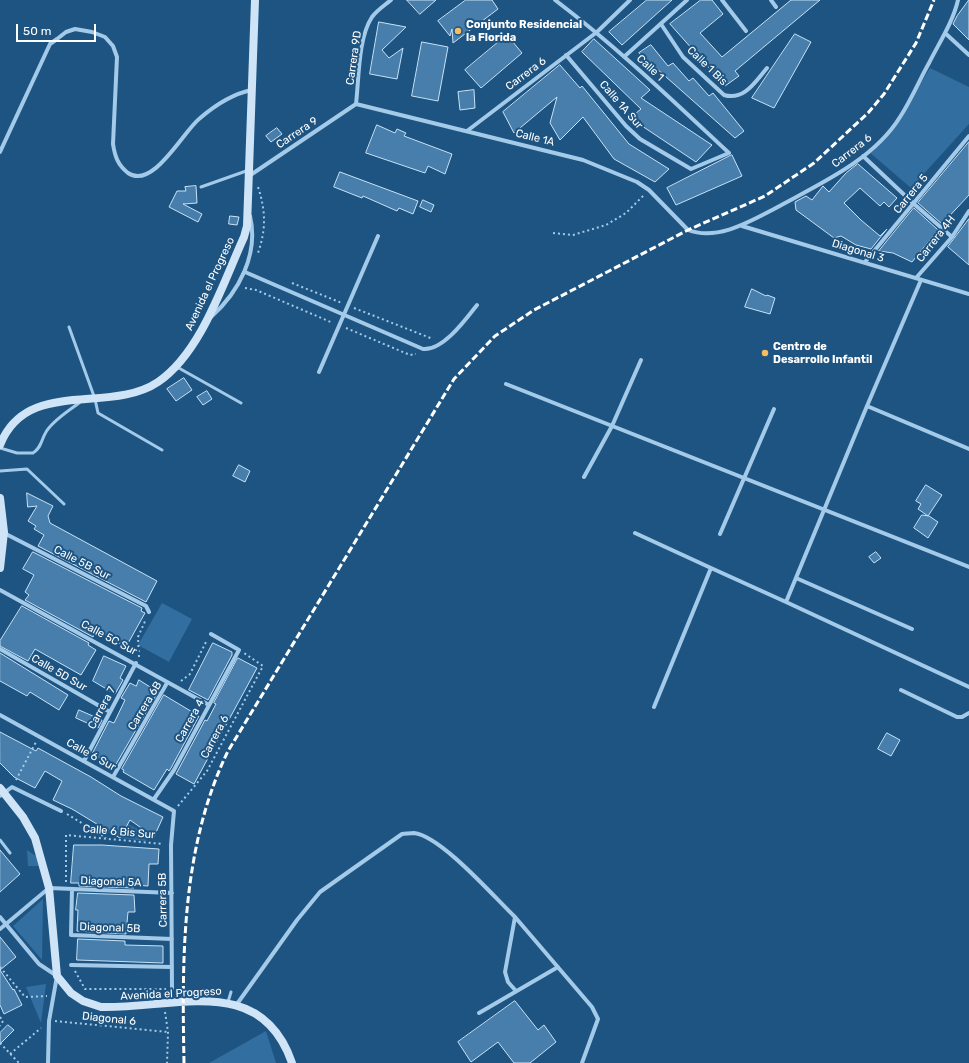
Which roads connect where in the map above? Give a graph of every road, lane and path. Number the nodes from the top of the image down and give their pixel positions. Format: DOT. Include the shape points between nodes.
graph roads {
  1 [pos="255,0"];
  2 [pos="391,0"];
  3 [pos="555,0"];
  4 [pos="630,0"];
  5 [pos="687,0"];
  6 [pos="722,0"];
  7 [pos="770,0"];
  8 [pos="958,0"];
  9 [pos="776,7"];
  10 [pos="661,24"];
  11 [pos="746,31"];
  12 [pos="597,32"];
  13 [pos="944,33"];
  14 [pos="566,55"];
  15 [pos="969,55"];
  16 [pos="625,56"];
  17 [pos="767,68"];
  18 [pos="252,90"];
  19 [pos="356,104"];
  20 [pos="467,131"];
  21 [pos="969,136"];
  22 [pos="0,152"];
  23 [pos="729,153"];
  24 [pos="863,156"];
  25 [pos="251,173"];
  26 [pos="201,187"];
  27 [pos="649,190"];
  28 [pos="914,204"];
  29 [pos="969,211"];
  30 [pos="249,212"];
  31 [pos="967,217"];
  32 [pos="742,226"];
  33 [pos="688,230"];
  34 [pos="554,233"];
  35 [pos="378,236"];
  36 [pos="952,237"];
  37 [pos="258,255"];
  38 [pos="865,262"];
  39 [pos="245,272"];
  40 [pos="916,278"];
  41 [pos="922,280"];
  42 [pos="288,282"];
  43 [pos="242,288"];
  44 [pos="969,294"];
  45 [pos="348,305"];
  46 [pos="477,305"];
  47 [pos="344,314"];
  48 [pos="206,322"];
  49 [pos="339,325"];
  50 [pos="69,327"];
  51 [pos="440,342"];
  52 [pos="423,349"];
  53 [pos="641,360"];
  54 [pos="177,367"];
  55 [pos="319,372"];
  56 [pos="506,384"];
  57 [pos="84,399"];
  58 [pos="95,399"];
  59 [pos="241,403"];
  60 [pos="868,406"];
  61 [pos="774,409"];
  62 [pos="612,426"];
  63 [pos="0,445"];
  64 [pos="0,448"];
  65 [pos="969,449"];
  66 [pos="162,450"];
  67 [pos="0,471"];
  68 [pos="584,477"];
  69 [pos="745,479"];
  70 [pos="0,498"];
  71 [pos="64,504"];
  72 [pos="824,510"];
  73 [pos="2,532"];
  74 [pos="635,533"];
  75 [pos="720,534"];
  76 [pos="969,567"];
  77 [pos="0,568"];
  78 [pos="711,568"];
  79 [pos="796,578"];
  80 [pos="0,590"];
  81 [pos="786,602"];
  82 [pos="149,612"];
  83 [pos="912,629"];
  84 [pos="211,634"];
  85 [pos="0,649"];
  86 [pos="239,650"];
  87 [pos="136,663"];
  88 [pos="167,683"];
  89 [pos="969,687"];
  90 [pos="901,690"];
  91 [pos="209,705"];
  92 [pos="654,707"];
  93 [pos="110,712"];
  94 [pos="969,713"];
  95 [pos="0,715"];
  96 [pos="39,736"];
  97 [pos="84,761"];
  98 [pos="113,777"];
  99 [pos="12,787"];
  100 [pos="1,792"];
  101 [pos="154,799"];
  102 [pos="61,811"];
  103 [pos="174,811"];
  104 [pos="107,839"];
  105 [pos="0,840"];
  106 [pos="171,845"];
  107 [pos="10,853"];
  108 [pos="49,888"];
  109 [pos="66,889"];
  110 [pos="72,889"];
  111 [pos="172,893"];
  112 [pos="0,917"];
  113 [pos="515,917"];
  114 [pos="6,924"];
  115 [pos="0,929"];
  116 [pos="172,938"];
  117 [pos="71,965"];
  118 [pos="0,967"];
  119 [pos="172,967"];
  120 [pos="558,967"];
  121 [pos="57,976"];
  122 [pos="172,989"];
  123 [pos="516,991"];
  124 [pos="231,992"];
  125 [pos="53,995"];
  126 [pos="228,1002"];
  127 [pos="164,1004"];
  128 [pos="237,1004"];
  129 [pos="480,1013"];
  130 [pos="0,1017"];
  131 [pos="49,1021"];
  132 [pos="0,1026"];
  133 [pos="168,1032"];
  134 [pos="0,1043"];
  135 [pos="10,1054"];
  136 [pos="19,1063"];
  137 [pos="48,1063"];
  138 [pos="167,1063"];
  139 [pos="292,1063"];
  140 [pos="582,1063"];
  1 -- 18 [label="main road, Avenida el Progreso"];
  2 -- 19 [label="street, Carrera 9D" via="373,16 368,26 363,41"];
  3 -- 12 [label="street, Calle 1"];
  4 -- 12 [label="street"];
  5 -- 10 [label="street"];
  6 -- 11 [label="street"];
  7 -- 9 [label="street"];
  8 -- 13 [label="street, Carrera 6"];
  10 -- 16 [label="street"];
  10 -- 17 [label="street, Calle 1 Bis" via="683,57 724,95 732,97 749,90"];
  12 -- 14 [label="street, Carrera 6"];
  12 -- 16 [label="street, Calle 1"];
  13 -- 15 [label="street"];
  13 -- 24 [label="street, Carrera 6" via="900,118"];
  14 -- 20 [label="street, Carrera 6"];
  14 -- 23 [label="street, Calle 1A Sur" via="640,139 691,169"];
  16 -- 23 [label="street, Calle 1"];
  18 -- 22 [label="street" via="238,93 197,120 156,170 143,175 132,175 121,168 113,144 117,57 113,46 105,37 75,29 66,32 50,44"];
  18 -- 25 [label="main road, Avenida el Progreso"];
  19 -- 20 [label="street, Calle 1A"];
  19 -- 25 [label="street, Carrera 9"];
  20 -- 27 [label="street, Calle 1A" via="583,160 637,182"];
  21 -- 28 [label="street, Carrera 5"];
  24 -- 28 [label="street"];
  24 -- 32 [label="street, Carrera 6" via="840,173"];
  25 -- 26 [label="lane"];
  25 -- 30 [label="main road, Avenida el Progreso"];
  25 -- 37 [label="path" via="265,210 264,235"];
  27 -- 33 [label="street, Calle 1A"];
  27 -- 34 [label="path" via="626,213 606,225 573,235"];
  28 -- 36 [label="street"];
  28 -- 38 [label="street, Carrera 5"];
  29 -- 31 [label="street, Carrera 4H"];
  30 -- 39 [label="street" via="253,230"];
  30 -- 48 [label="main road, Avenida el Progreso" via="244,237"];
  31 -- 36 [label="street, Carrera 4H"];
  32 -- 33 [label="street, Carrera 6" via="707,234 697,234"];
  32 -- 38 [label="street, Diagonal 3"];
  35 -- 45 [label="street"];
  36 -- 40 [label="street, Carrera 4H"];
  38 -- 40 [label="street, Diagonal 3"];
  39 -- 47 [label="street"];
  39 -- 48 [label="street" via="225,304"];
  40 -- 41 [label="street, Diagonal 3"];
  41 -- 44 [label="street, Diagonal 3"];
  41 -- 60 [label="street"];
  42 -- 45 [label="path"];
  43 -- 49 [label="path" via="256,290"];
  45 -- 47 [label="street"];
  45 -- 51 [label="path"];
  46 -- 51 [label="street" via="459,329"];
  47 -- 49 [label="street"];
  47 -- 52 [label="street"];
  48 -- 54 [label="main road, Avenida el Progreso" via="188,355"];
  49 -- 52 [label="path" via="410,355 415,355"];
  49 -- 55 [label="street"];
  50 -- 58 [label="lane"];
  51 -- 52 [label="street"];
  53 -- 62 [label="street"];
  54 -- 58 [label="main road, Avenida el Progreso" via="158,383 132,394"];
  54 -- 59 [label="lane"];
  56 -- 62 [label="street"];
  57 -- 58 [label="main road, Avenida el Progreso"];
  57 -- 63 [label="main road, Avenida el Progreso" via="52,402 30,409 9,428"];
  57 -- 64 [label="lane" via="56,421 46,432 42,444 33,452 17,453"];
  58 -- 66 [label="lane" via="98,413"];
  60 -- 65 [label="street"];
  60 -- 72 [label="street"];
  61 -- 69 [label="street"];
  62 -- 68 [label="street"];
  62 -- 69 [label="street"];
  67 -- 71 [label="lane" via="27,469"];
  69 -- 72 [label="street"];
  69 -- 75 [label="street"];
  70 -- 73 [label="main road"];
  72 -- 76 [label="street"];
  72 -- 79 [label="street"];
  73 -- 77 [label="main road"];
  73 -- 82 [label="street, Calle 5B Sur" via="146,606"];
  74 -- 78 [label="street"];
  78 -- 81 [label="street"];
  78 -- 92 [label="street"];
  79 -- 81 [label="street"];
  79 -- 83 [label="street"];
  80 -- 87 [label="street, Calle 5C Sur"];
  81 -- 89 [label="street"];
  82 -- 87 [label="path" via="138,637 140,657"];
  84 -- 86 [label="street"];
  84 -- 88 [label="path, Carrera 6B" via="190,674 183,680"];
  85 -- 93 [label="street, Calle 5D Sur"];
  86 -- 91 [label="street, Carrera 4"];
  86 -- 103 [label="path, Carrera 6" via="264,666 208,771"];
  87 -- 88 [label="street, Calle 5C Sur"];
  87 -- 93 [label="street, Carrera 7"];
  88 -- 91 [label="street, Calle 5C Sur"];
  88 -- 98 [label="street, Carrera 6B"];
  90 -- 94 [label="street" via="957,717"];
  91 -- 101 [label="street, Carrera 4" via="174,770"];
  93 -- 97 [label="street, Carrera 7"];
  95 -- 96 [label="street, Calle 6 Sur"];
  96 -- 97 [label="street, Calle 6 Sur"];
  96 -- 99 [label="path"];
  97 -- 98 [label="street, Calle 6 Sur"];
  98 -- 101 [label="street, Calle 6 Sur"];
  99 -- 100 [label="street"];
  99 -- 102 [label="street"];
  100 -- 108 [label="main road" via="23,816 34,838"];
  101 -- 103 [label="street, Calle 6 Sur"];
  102 -- 104 [label="path"];
  103 -- 106 [label="street, Carrera 5B"];
  104 -- 106 [label="path, Calle 6 Bis Sur"];
  104 -- 109 [label="path, Calle 6 Bis Sur" via="66,835"];
  105 -- 107 [label="lane"];
  106 -- 111 [label="street, Carrera 5B"];
  108 -- 109 [label="street, Diagonal 5A"];
  108 -- 114 [label="street"];
  108 -- 121 [label="main road"];
  109 -- 110 [label="street, Diagonal 5A"];
  110 -- 111 [label="street, Diagonal 5A"];
  110 -- 116 [label="street, Diagonal 5B" via="72,935"];
  111 -- 116 [label="street, Carrera 5B"];
  112 -- 114 [label="street"];
  113 -- 120 [label="street"];
  113 -- 123 [label="street" via="505,972 508,982"];
  113 -- 128 [label="street" via="457,860 430,839 414,833 402,834 320,892"];
  114 -- 115 [label="street"];
  114 -- 121 [label="street" via="39,964"];
  116 -- 119 [label="street, Carrera 5B"];
  117 -- 119 [label="street"];
  117 -- 122 [label="path" via="85,989"];
  118 -- 125 [label="path" via="25,997"];
  119 -- 122 [label="street, Carrera 5B"];
  120 -- 123 [label="street"];
  120 -- 140 [label="street" via="592,1007 598,1019"];
  121 -- 125 [label="street"];
  121 -- 127 [label="main road, Avenida el Progreso" via="71,993 82,1001 101,1007"];
  123 -- 129 [label="street"];
  124 -- 126 [label="lane"];
  125 -- 131 [label="street"];
  126 -- 127 [label="main road, Avenida el Progreso"];
  126 -- 128 [label="main road, Avenida el Progreso"];
  127 -- 133 [label="path"];
  128 -- 139 [label="main road, Avenida el Progreso" via="255,1012 274,1027 285,1044"];
  130 -- 132 [label="path" via="3,1021"];
  131 -- 133 [label="path, Diagonal 6"];
  131 -- 135 [label="path"];
  131 -- 137 [label="street"];
  133 -- 138 [label="path"];
  134 -- 135 [label="path"];
  135 -- 136 [label="path"];
}
